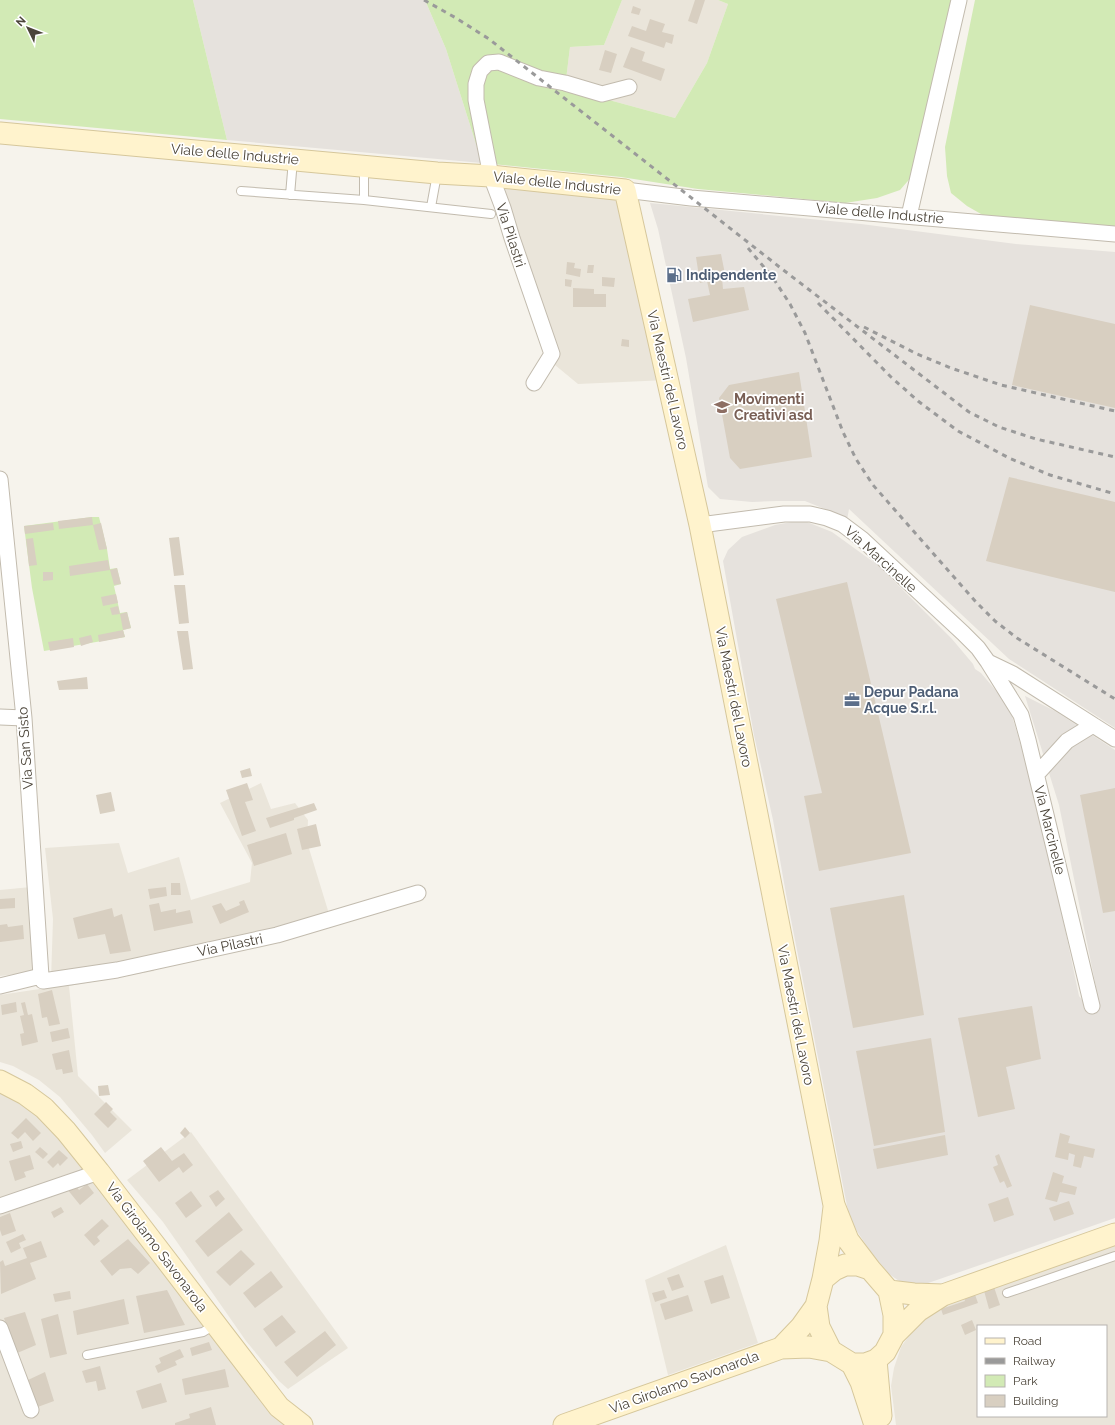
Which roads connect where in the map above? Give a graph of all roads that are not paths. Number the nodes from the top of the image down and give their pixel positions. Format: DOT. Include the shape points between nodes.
graph roads {
  1 [pos="959,0"];
  2 [pos="629,87"];
  3 [pos="0,132"];
  4 [pos="293,160"];
  5 [pos="364,166"];
  6 [pos="437,173"];
  7 [pos="491,176"];
  8 [pos="625,190"];
  9 [pos="241,191"];
  10 [pos="290,195"];
  11 [pos="364,200"];
  12 [pos="431,207"];
  13 [pos="491,214"];
  14 [pos="909,216"];
  15 [pos="1115,234"];
  16 [pos="534,383"];
  17 [pos="0,479"];
  18 [pos="700,525"];
  19 [pos="988,662"];
  20 [pos="0,717"];
  21 [pos="24,718"];
  22 [pos="1093,725"];
  23 [pos="1115,739"];
  24 [pos="1037,774"];
  25 [pos="418,893"];
  26 [pos="41,976"];
  27 [pos="0,986"];
  28 [pos="1092,1006"];
  29 [pos="0,1081"];
  30 [pos="99,1172"];
  31 [pos="834,1205"];
  32 [pos="0,1206"];
  33 [pos="1115,1234"];
  34 [pos="1115,1256"];
  35 [pos="870,1269"];
  36 [pos="823,1278"];
  37 [pos="889,1291"];
  38 [pos="1007,1293"];
  39 [pos="943,1295"];
  40 [pos="816,1306"];
  41 [pos="216,1324"];
  42 [pos="0,1328"];
  43 [pos="894,1335"];
  44 [pos="781,1348"];
  45 [pos="831,1351"];
  46 [pos="87,1355"];
  47 [pos="876,1360"];
  48 [pos="852,1364"];
  49 [pos="31,1410"];
  50 [pos="302,1425"];
  51 [pos="564,1425"];
  52 [pos="875,1425"];
  53 [pos="882,1425"];
  1 -- 14 [label="street"];
  2 -- 7 [label="street, Via Pilastri" via="602,94 539,78 499,62 488,63 480,71 476,84 476,100"];
  3 -- 4 [label="street, Viale delle Industrie"];
  4 -- 5 [label="street, Viale delle Industrie"];
  4 -- 10 [label="lane"];
  5 -- 6 [label="street, Viale delle Industrie"];
  5 -- 11 [label="lane"];
  6 -- 7 [label="street, Viale delle Industrie"];
  6 -- 12 [label="lane"];
  7 -- 8 [label="street, Viale delle Industrie"];
  7 -- 16 [label="street, Via Pilastri" via="552,354"];
  8 -- 14 [label="street, Viale delle Industrie"];
  8 -- 18 [label="street, Via Maestri del Lavoro"];
  9 -- 10 [label="lane"];
  10 -- 11 [label="lane"];
  11 -- 12 [label="lane"];
  12 -- 13 [label="lane"];
  14 -- 15 [label="street, Viale delle Industrie"];
  17 -- 21 [label="street, Via San Sisto"];
  18 -- 19 [label="street, Via Marcinelle" via="784,514 810,514 842,524 862,539 978,648"];
  18 -- 31 [label="street, Via Maestri del Lavoro"];
  19 -- 22 [label="street, Via Marcinelle" via="1012,674"];
  19 -- 24 [label="street, Via Marcinelle" via="1020,715"];
  20 -- 21 [label="street"];
  21 -- 26 [label="street, Via San Sisto"];
  22 -- 23 [label="street, Via Marcinelle"];
  22 -- 24 [label="street" via="1067,742"];
  24 -- 28 [label="street, Via Marcinelle"];
  25 -- 26 [label="street, Via Pilastri" via="277,935 117,970 43,981"];
  26 -- 27 [label="street"];
  29 -- 30 [label="street, Via Girolamo Savonarola" via="44,1108"];
  30 -- 32 [label="street"];
  30 -- 41 [label="street, Via Girolamo Savonarola"];
  31 -- 35 [label="street" via="848,1240"];
  31 -- 36 [label="street, Via Girolamo Savonarola"];
  33 -- 39 [label="street"];
  34 -- 38 [label="lane"];
  35 -- 36 [label="street" via="858,1265 845,1265"];
  35 -- 37 [label="street"];
  36 -- 40 [label="street, Via Girolamo Savonarola"];
  37 -- 39 [label="street"];
  37 -- 43 [label="street" via="894,1315"];
  39 -- 43 [label="street" via="918,1311"];
  40 -- 44 [label="street, Via Girolamo Savonarola"];
  40 -- 45 [label="street, Via Girolamo Savonarola" via="819,1327"];
  41 -- 46 [label="lane" via="203,1332"];
  41 -- 50 [label="street, Via Girolamo Savonarola" via="279,1407"];
  42 -- 49 [label="street"];
  43 -- 47 [label="street" via="885,1352"];
  44 -- 45 [label="street, Via Girolamo Savonarola" via="809,1347"];
  44 -- 51 [label="street, Via Girolamo Savonarola"];
  45 -- 48 [label="street, Via Girolamo Savonarola"];
  47 -- 48 [label="street" via="865,1364"];
  47 -- 53 [label="street"];
  48 -- 52 [label="street" via="861,1382"];
}
